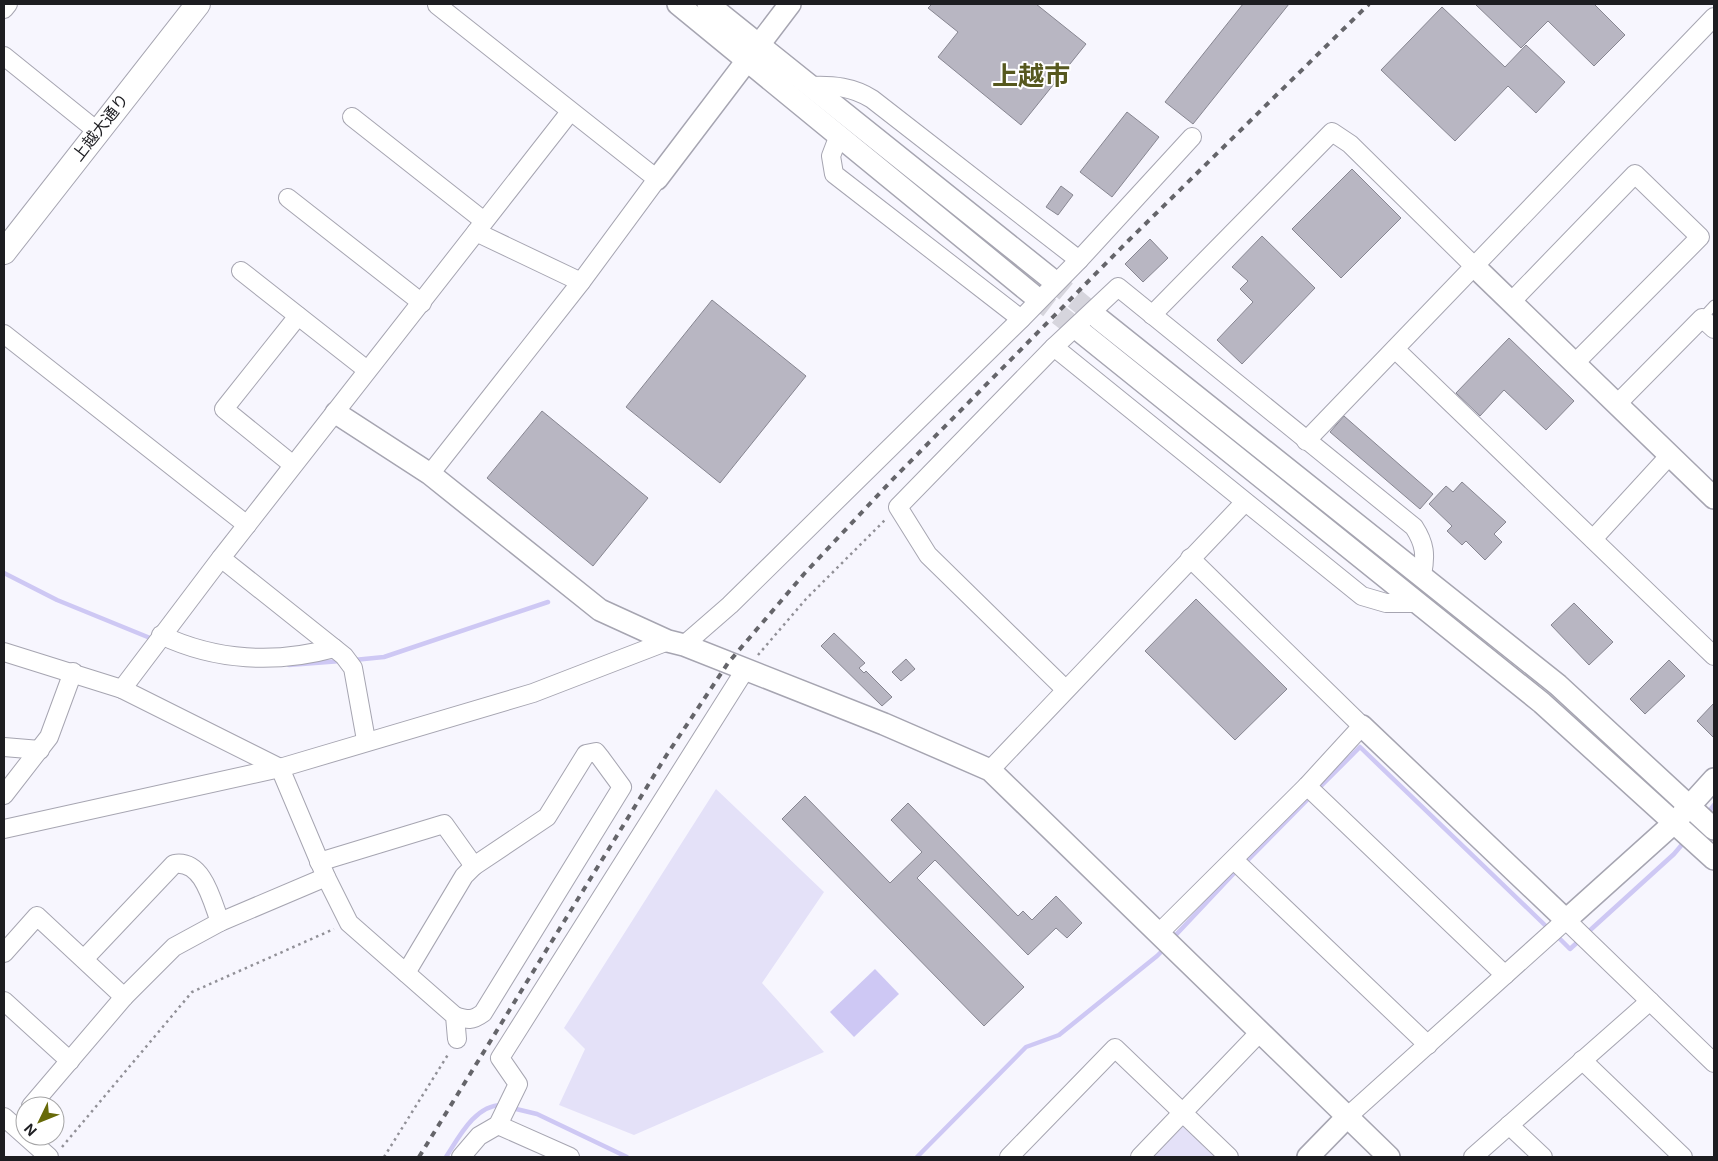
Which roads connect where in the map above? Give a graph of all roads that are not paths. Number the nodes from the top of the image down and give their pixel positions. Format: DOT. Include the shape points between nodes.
graph roads {
  1 [pos="8,4"];
  2 [pos="198,4"];
  3 [pos="678,4"];
  4 [pos="708,4"];
  5 [pos="790,4"];
  6 [pos="437,5"];
  7 [pos="4,9"];
  8 [pos="1714,17"];
  9 [pos="755,52"];
  10 [pos="4,56"];
  11 [pos="811,86"];
  12 [pos="570,112"];
  13 [pos="352,117"];
  14 [pos="97,131"];
  15 [pos="839,135"];
  16 [pos="1192,137"];
  17 [pos="656,178"];
  18 [pos="288,198"];
  19 [pos="480,227"];
  20 [pos="4,252"];
  21 [pos="1078,260"];
  22 [pos="1474,266"];
  23 [pos="241,271"];
  24 [pos="1050,278"];
  25 [pos="580,282"];
  26 [pos="1033,295"];
  27 [pos="422,302"];
  28 [pos="1511,302"];
  29 [pos="1714,305"];
  30 [pos="1152,315"];
  31 [pos="298,316"];
  32 [pos="1098,318"];
  33 [pos="1021,319"];
  34 [pos="1708,323"];
  35 [pos="1081,332"];
  36 [pos="4,334"];
  37 [pos="1054,347"];
  38 [pos="1395,349"];
  39 [pos="1575,363"];
  40 [pos="368,370"];
  41 [pos="1617,404"];
  42 [pos="336,413"];
  43 [pos="1306,441"];
  44 [pos="1670,455"];
  45 [pos="293,465"];
  46 [pos="430,474"];
  47 [pos="1714,498"];
  48 [pos="1245,502"];
  49 [pos="247,525"];
  50 [pos="1593,539"];
  51 [pos="221,558"];
  52 [pos="1190,558"];
  53 [pos="1422,574"];
  54 [pos="1418,603"];
  55 [pos="161,635"];
  56 [pos="676,643"];
  57 [pos="334,648"];
  58 [pos="4,652"];
  59 [pos="1714,656"];
  60 [pos="745,670"];
  61 [pos="73,672"];
  62 [pos="1065,689"];
  63 [pos="122,690"];
  64 [pos="1362,726"];
  65 [pos="366,740"];
  66 [pos="4,747"];
  67 [pos="40,750"];
  68 [pos="280,768"];
  69 [pos="990,770"];
  70 [pos="1714,779"];
  71 [pos="1307,786"];
  72 [pos="4,795"];
  73 [pos="1682,814"];
  74 [pos="4,829"];
  75 [pos="1714,830"];
  76 [pos="1714,858"];
  77 [pos="1234,860"];
  78 [pos="474,866"];
  79 [pos="323,869"];
  80 [pos="1566,920"];
  81 [pos="220,922"];
  82 [pos="1160,932"];
  83 [pos="4,953"];
  84 [pos="84,959"];
  85 [pos="406,973"];
  86 [pos="1505,975"];
  87 [pos="124,997"];
  88 [pos="4,1000"];
  89 [pos="1650,1001"];
  90 [pos="455,1016"];
  91 [pos="1260,1032"];
  92 [pos="457,1039"];
  93 [pos="1428,1045"];
  94 [pos="1582,1060"];
  95 [pos="70,1061"];
  96 [pos="1714,1063"];
  97 [pos="40,1096"];
  98 [pos="1182,1113"];
  99 [pos="1347,1117"];
  100 [pos="14,1119"];
  101 [pos="498,1125"];
  102 [pos="1509,1125"];
  103 [pos="54,1154"];
  104 [pos="462,1157"];
  105 [pos="570,1157"];
  106 [pos="1008,1157"];
  107 [pos="1140,1157"];
  108 [pos="1229,1157"];
  109 [pos="1308,1157"];
  110 [pos="1389,1157"];
  111 [pos="1473,1157"];
  112 [pos="1543,1157"];
  113 [pos="1684,1157"];
  1 -- 7 [label="street"];
  2 -- 14 [label="main road, 上越大通り"];
  3 -- 9 [label="street"];
  4 -- 9 [label="street"];
  5 -- 9 [label="street"];
  6 -- 12 [label="street"];
  8 -- 22 [label="street"];
  9 -- 11 [label="street"];
  9 -- 15 [label="street"];
  9 -- 17 [label="street"];
  10 -- 14 [label="street"];
  11 -- 21 [label="street" via="859,91 872,99"];
  11 -- 24 [label="street"];
  12 -- 17 [label="street"];
  12 -- 19 [label="street"];
  13 -- 19 [label="street"];
  14 -- 20 [label="main road, 上越大通り"];
  15 -- 26 [label="street"];
  15 -- 33 [label="street" via="831,156 834,174"];
  16 -- 21 [label="street"];
  17 -- 25 [label="street"];
  18 -- 27 [label="street"];
  19 -- 25 [label="street"];
  19 -- 27 [label="street"];
  21 -- 33 [label="street"];
  22 -- 28 [label="street"];
  22 -- 30 [label="street" via="1350,144 1332,132"];
  22 -- 38 [label="street"];
  23 -- 31 [label="street"];
  25 -- 46 [label="street"];
  27 -- 40 [label="street"];
  28 -- 39 [label="street"];
  28 -- 39 [label="street" via="1635,174 1700,237"];
  29 -- 34 [label="lane"];
  30 -- 37 [label="street" via="1118,288"];
  30 -- 43 [label="street"];
  31 -- 40 [label="street"];
  31 -- 45 [label="street" via="224,409"];
  32 -- 53 [label="street"];
  33 -- 56 [label="street" via="730,605"];
  34 -- 41 [label="street"];
  35 -- 54 [label="street"];
  36 -- 49 [label="street"];
  37 -- 48 [label="street"];
  37 -- 62 [label="street" via="898,507 928,555"];
  38 -- 43 [label="street"];
  38 -- 50 [label="street"];
  39 -- 41 [label="street"];
  40 -- 42 [label="street"];
  41 -- 44 [label="street"];
  42 -- 45 [label="street"];
  42 -- 46 [label="street"];
  43 -- 53 [label="street" via="1414,527 1423,540 1426,554"];
  44 -- 47 [label="street"];
  44 -- 50 [label="street"];
  45 -- 49 [label="street"];
  46 -- 56 [label="street" via="600,610"];
  48 -- 52 [label="street"];
  48 -- 54 [label="street" via="1362,596 1386,603"];
  49 -- 51 [label="street"];
  50 -- 59 [label="street"];
  51 -- 55 [label="street"];
  51 -- 57 [label="street"];
  52 -- 62 [label="street"];
  52 -- 64 [label="street"];
  53 -- 73 [label="street" via="1558,685"];
  54 -- 73 [label="street"];
  55 -- 57 [label="street" via="184,645 251,658 293,658"];
  55 -- 63 [label="street"];
  56 -- 60 [label="street"];
  56 -- 65 [label="street" via="533,693"];
  57 -- 65 [label="street" via="353,668"];
  58 -- 61 [label="street"];
  60 -- 69 [label="street" via="884,724"];
  60 -- 101 [label="street" via="500,1058 518,1084"];
  61 -- 63 [label="street"];
  61 -- 67 [label="street" via="49,737"];
  62 -- 69 [label="street"];
  63 -- 68 [label="street"];
  64 -- 71 [label="street"];
  64 -- 80 [label="street"];
  65 -- 68 [label="street"];
  66 -- 67 [label="street"];
  67 -- 72 [label="street"];
  68 -- 74 [label="street"];
  68 -- 79 [label="street"];
  69 -- 82 [label="street"];
  70 -- 73 [label="street"];
  71 -- 77 [label="street"];
  71 -- 86 [label="street"];
  73 -- 75 [label="street"];
  73 -- 76 [label="street"];
  73 -- 80 [label="street"];
  77 -- 82 [label="street"];
  77 -- 93 [label="street"];
  78 -- 79 [label="street" via="444,824"];
  78 -- 85 [label="street" via="464,876"];
  78 -- 90 [label="street" via="547,817 586,754 596,752 622,787 483,1013 474,1020"];
  79 -- 81 [label="street"];
  79 -- 85 [label="street" via="349,923"];
  80 -- 86 [label="street"];
  80 -- 89 [label="street"];
  81 -- 84 [label="street" via="203,879 191,866 182,862 174,864"];
  81 -- 87 [label="street" via="174,947"];
  82 -- 91 [label="street"];
  83 -- 84 [label="street" via="37,916"];
  84 -- 87 [label="street"];
  85 -- 90 [label="street"];
  86 -- 93 [label="street"];
  87 -- 95 [label="street"];
  88 -- 95 [label="street"];
  89 -- 94 [label="street"];
  89 -- 96 [label="street"];
  90 -- 92 [label="street"];
  91 -- 98 [label="street"];
  91 -- 99 [label="street"];
  93 -- 99 [label="street"];
  94 -- 102 [label="street"];
  94 -- 113 [label="street"];
  95 -- 97 [label="street"];
  98 -- 106 [label="street" via="1116,1048"];
  98 -- 107 [label="street"];
  98 -- 108 [label="street"];
  99 -- 109 [label="street"];
  99 -- 110 [label="street"];
  100 -- 103 [label="street"];
  101 -- 104 [label="street" via="479,1136"];
  101 -- 105 [label="street"];
  102 -- 111 [label="street"];
  102 -- 112 [label="street"];
}
